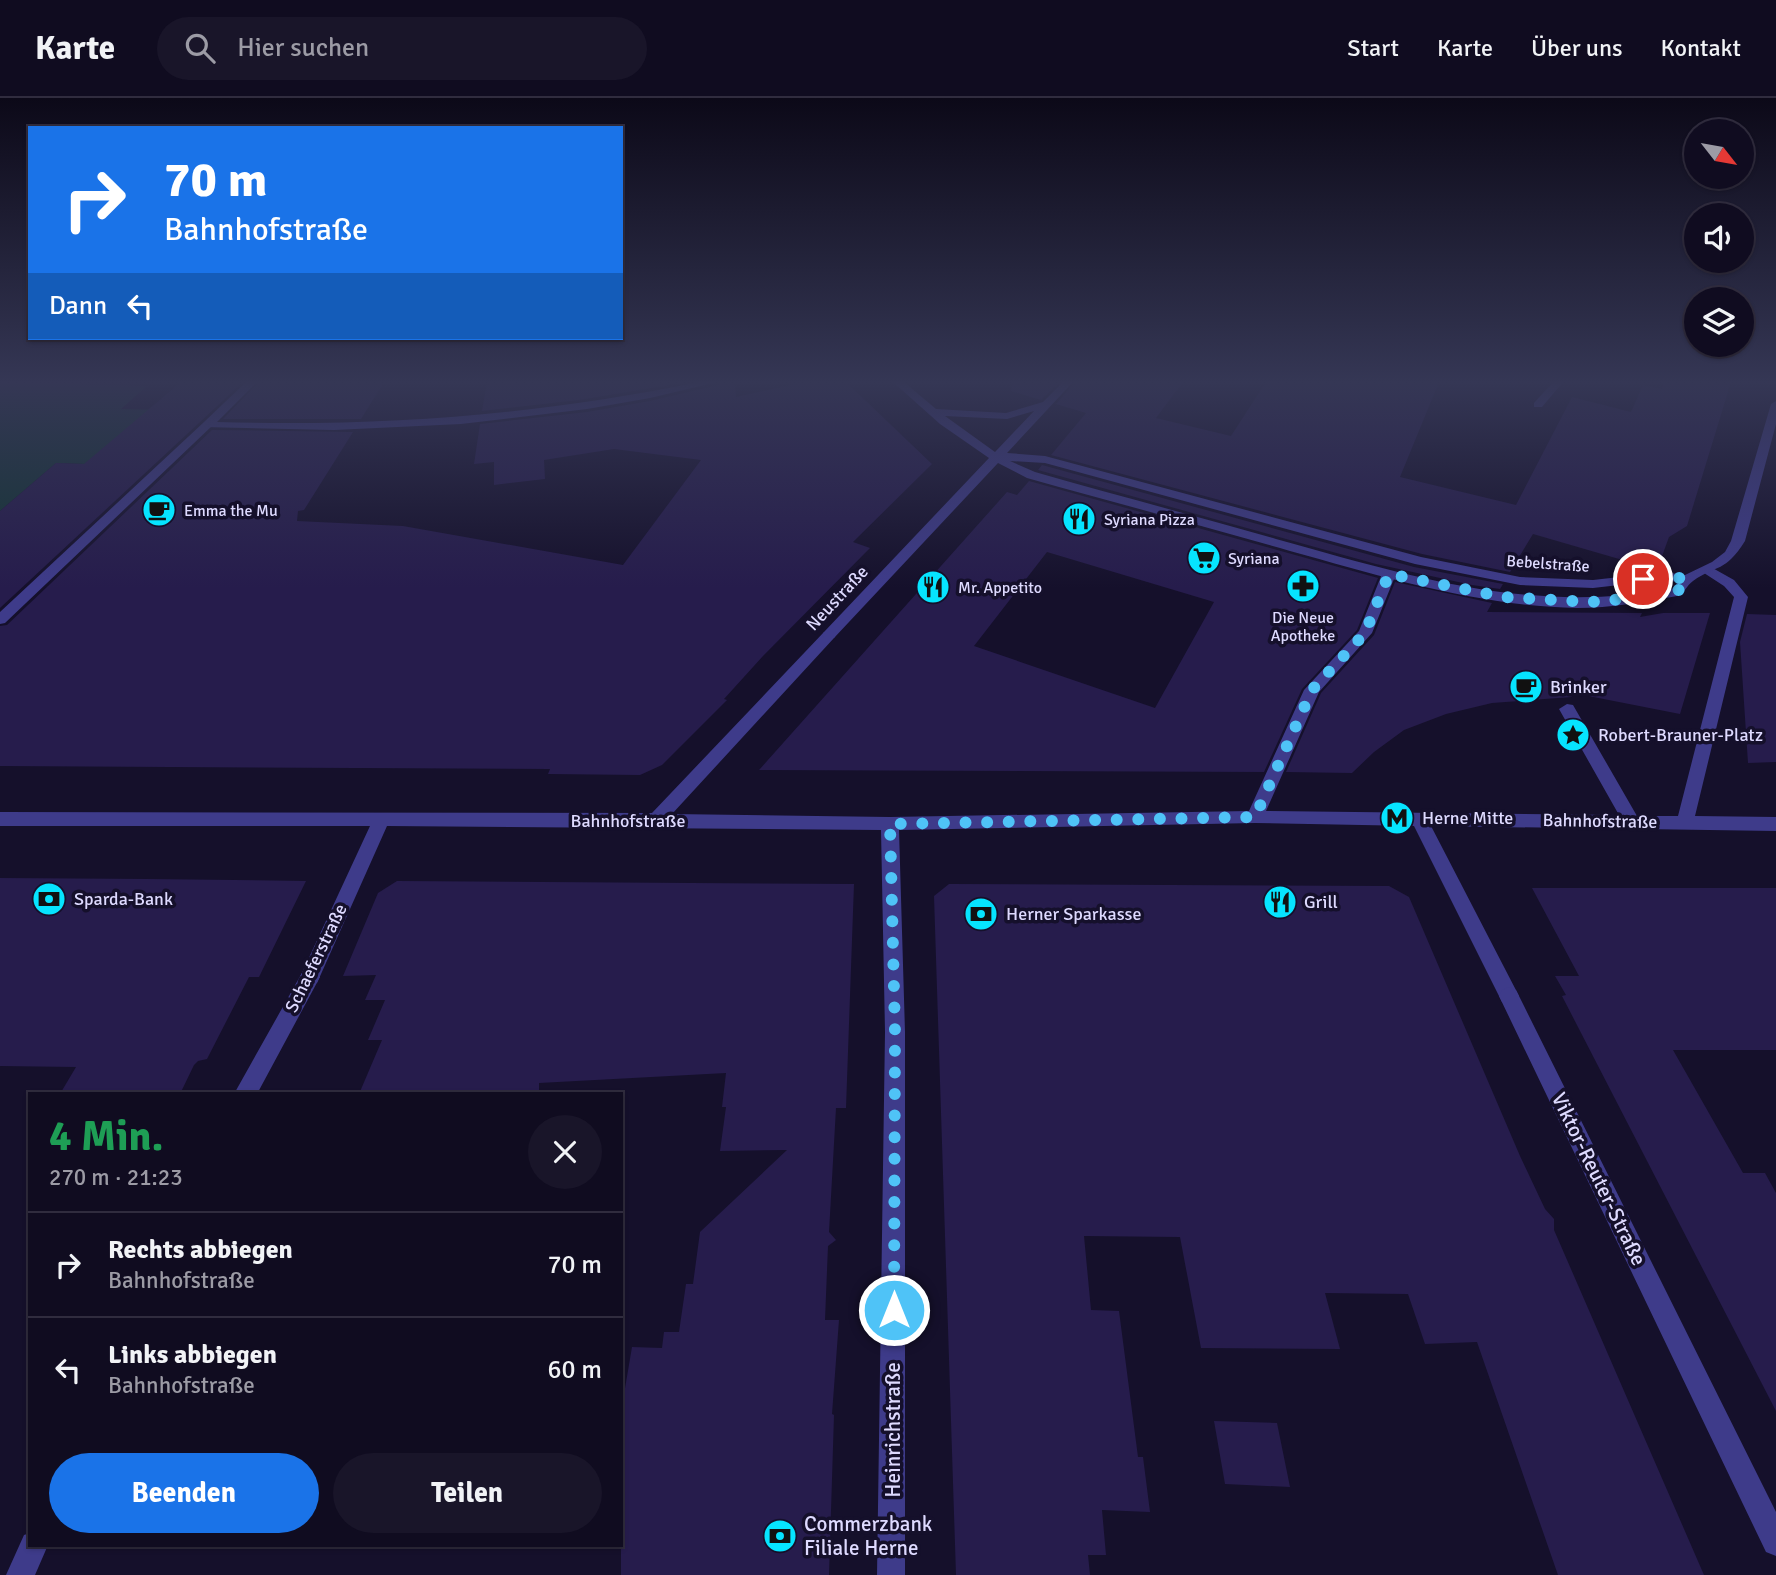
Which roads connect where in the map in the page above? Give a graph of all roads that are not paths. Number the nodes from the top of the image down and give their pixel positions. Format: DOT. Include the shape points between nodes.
graph roads {
  1 [pos="179,451"];
  2 [pos="989,451"];
  3 [pos="1001,451"];
  4 [pos="1763,451"];
  5 [pos="996,456"];
  6 [pos="1709,570"];
  7 [pos="1389,574"];
  8 [pos="1687,579"];
  9 [pos="0,620"];
  10 [pos="1567,709"];
  11 [pos="1255,817"];
  12 [pos="0,819"];
  13 [pos="1419,819"];
  14 [pos="381,820"];
  15 [pos="656,820"];
  16 [pos="1631,821"];
  17 [pos="1685,822"];
  18 [pos="890,824"];
  19 [pos="1776,824"];
  20 [pos="247,1092"];
  21 [pos="1776,1542"];
  22 [pos="33,1547"];
  23 [pos="20,1575"];
  24 [pos="891,1575"];
  1 -- 9 [label="street"];
  2 -- 5 [label="street"];
  3 -- 5 [label="street, Neustraße"];
  4 -- 6 [label="street" via="1741,534 1730,554"];
  5 -- 7 [label="street" via="1031,475"];
  5 -- 8 [label="street, Bebelstraße" via="1045,460 1420,561 1496,577 1568,584 1663,576"];
  5 -- 15 [label="street, Neustraße"];
  6 -- 8 [label="street"];
  6 -- 17 [label="street" via="1741,597"];
  7 -- 8 [label="street" via="1493,596 1605,603 1677,592"];
  7 -- 11 [label="street" via="1365,633 1312,690"];
  10 -- 16 [label="street"];
  11 -- 13 [label="street, Bahnhofstraße"];
  11 -- 18 [label="street, Bahnhofstraße"];
  12 -- 14 [label="street, Bahnhofstraße"];
  13 -- 16 [label="street, Bahnhofstraße"];
  13 -- 21 [label="street, Viktor-Reuter-Straße"];
  14 -- 15 [label="street, Bahnhofstraße"];
  14 -- 20 [label="street, Schaeferstraße" via="310,977"];
  15 -- 18 [label="street, Bahnhofstraße"];
  16 -- 17 [label="street, Bahnhofstraße"];
  17 -- 19 [label="street, Bahnhofstraße"];
  18 -- 24 [label="street, Heinrichstraße" via="895,1032"];
  22 -- 23 [label="street"];
}
